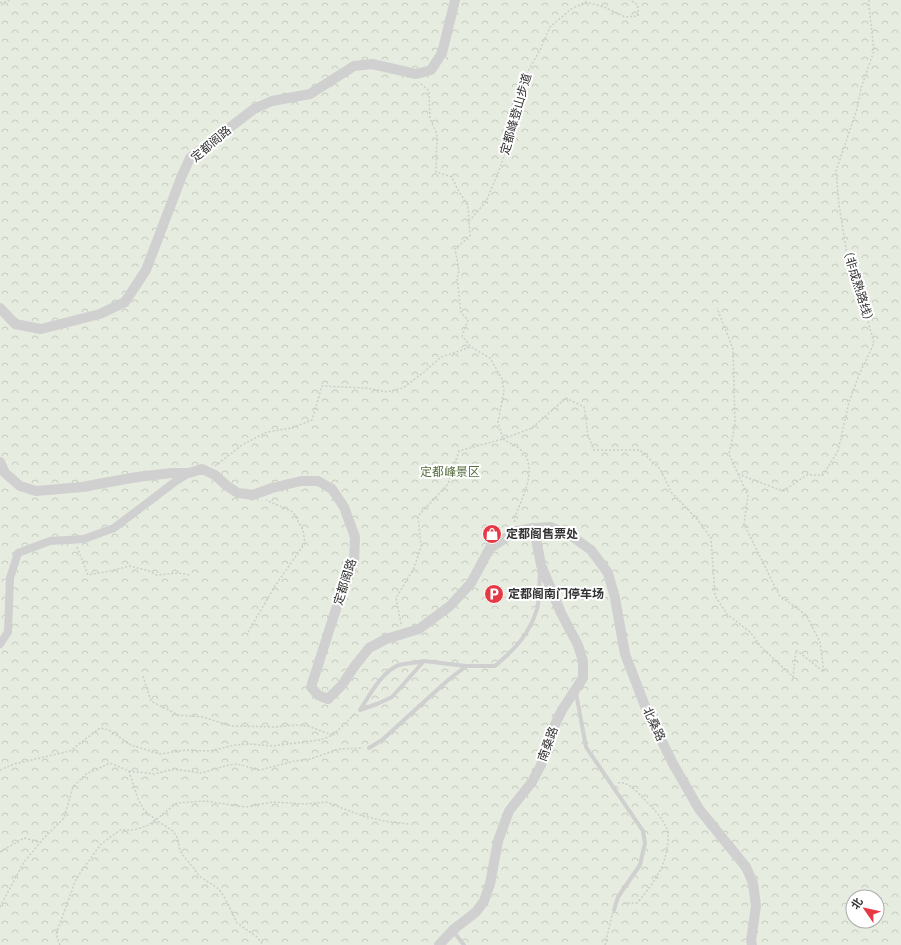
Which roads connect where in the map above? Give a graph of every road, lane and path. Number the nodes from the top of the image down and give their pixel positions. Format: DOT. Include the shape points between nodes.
graph roads {
  1 [pos="11,0"];
  2 [pos="455,0"];
  3 [pos="630,0"];
  4 [pos="869,0"];
  5 [pos="0,3"];
  6 [pos="419,82"];
  7 [pos="469,221"];
  8 [pos="0,308"];
  9 [pos="717,308"];
  10 [pos="471,347"];
  11 [pos="503,439"];
  12 [pos="0,462"];
  13 [pos="207,472"];
  14 [pos="190,473"];
  15 [pos="738,474"];
  16 [pos="253,495"];
  17 [pos="534,528"];
  18 [pos="516,531"];
  19 [pos="74,540"];
  20 [pos="541,565"];
  21 [pos="189,575"];
  22 [pos="248,632"];
  23 [pos="403,634"];
  24 [pos="0,644"];
  25 [pos="424,661"];
  26 [pos="466,666"];
  27 [pos="143,676"];
  28 [pos="576,689"];
  29 [pos="360,710"];
  30 [pos="333,735"];
  31 [pos="369,748"];
  32 [pos="0,770"];
  33 [pos="129,771"];
  34 [pos="156,820"];
  35 [pos="408,824"];
  36 [pos="40,842"];
  37 [pos="0,852"];
  38 [pos="0,907"];
  39 [pos="614,910"];
  40 [pos="452,931"];
  41 [pos="60,945"];
  42 [pos="263,945"];
  43 [pos="439,945"];
  44 [pos="464,945"];
  45 [pos="605,945"];
  46 [pos="752,945"];
  1 -- 5 [label="path"];
  2 -- 8 [label="street, 定都阁路" via="442,53 431,70 416,74 372,64 354,66 310,94 272,101 254,109 190,158 146,270 125,302 100,314 41,329 15,324"];
  3 -- 7 [label="path, 定都峰登山步道" via="638,5 638,16 625,17 586,2 571,9 550,27 527,73 520,110 486,202"];
  4 -- 15 [label="path, （非成熟路线）" via="874,51 836,171 839,213 848,261 857,282 874,342 849,402 838,452 823,475 807,475 783,491"];
  6 -- 7 [label="path" via="429,91 430,119 437,134 436,172 452,177 468,206"];
  7 -- 10 [label="path" via="470,236 455,249 462,313 468,320 462,336"];
  9 -- 15 [label="path" via="733,349 735,426 729,454"];
  10 -- 11 [label="path" via="490,358 502,379 504,391 498,422"];
  10 -- 13 [label="path" via="441,357 403,388 392,391 322,386 312,420 292,428 267,432 242,445"];
  11 -- 15 [label="path" via="532,428 566,398 584,407 588,435 594,450 640,450 660,469 672,493 711,538 715,596 727,614 751,633 761,647 793,677 796,650 824,672 820,642 806,615 779,595 744,524 748,496"];
  11 -- 18 [label="path" via="521,450 527,458 529,471 528,485 514,519"];
  11 -- 23 [label="path" via="459,451 448,484 418,516 421,547 414,568 396,598"];
  12 -- 14 [label="street" via="5,473 20,486 36,490 82,487 137,477"];
  13 -- 14 [label="street" via="202,469"];
  13 -- 16 [label="street" via="215,475 238,493"];
  14 -- 19 [label="street" via="114,528"];
  16 -- 22 [label="path" via="293,512 303,530 305,543 275,586"];
  16 -- 23 [label="street, 定都阁路" via="301,481 318,481 332,489 344,507 355,537 354,562 311,686 318,695 328,699 342,685 369,648"];
  17 -- 18 [label="street, 定都阁路"];
  17 -- 20 [label="street, 南桑路"];
  17 -- 46 [label="street, 北桑路" via="551,527 570,535 591,550 608,572 625,654 645,706 672,762 699,809 746,866 753,883 756,906"];
  18 -- 23 [label="street, 定都阁路" via="490,548 471,583 450,606 419,629"];
  19 -- 21 [label="path" via="88,575 130,566 157,574"];
  19 -- 24 [label="street" via="50,541 18,553 10,578 8,632"];
  20 -- 26 [label="lane" via="537,608 526,634 496,666"];
  20 -- 28 [label="street, 南桑路" via="583,661 583,678"];
  25 -- 26 [label="lane"];
  25 -- 29 [label="lane" via="392,697"];
  25 -- 29 [label="lane" via="398,665 386,674 373,688"];
  26 -- 31 [label="lane" via="382,740"];
  27 -- 30 [label="path" via="151,701 178,715 203,717 231,726 308,726"];
  28 -- 39 [label="lane" via="586,747 643,831 645,843 640,865 618,897"];
  28 -- 40 [label="street, 南桑路" via="562,710 546,743 535,776 510,811 498,841 484,901 476,912"];
  29 -- 30 [label="path"];
  30 -- 32 [label="path" via="320,740 273,746 235,745 209,751 186,750 160,754 131,745 110,730 100,728 70,751 14,764"];
  31 -- 33 [label="path" via="339,749 310,759 260,770 237,764 201,773 174,769 155,774"];
  33 -- 34 [label="path" via="144,810"];
  33 -- 36 [label="path" via="110,763 86,774 74,787 64,818"];
  34 -- 35 [label="path" via="177,803 205,801 246,806 272,802 326,802 363,816"];
  34 -- 41 [label="path" via="149,826 120,830 101,844 76,879 56,934"];
  34 -- 42 [label="path" via="173,831 178,839 180,851 200,876 219,889 237,923 257,937"];
  36 -- 37 [label="path" via="24,838"];
  36 -- 38 [label="path" via="24,862"];
  39 -- 45 [label="path"];
  40 -- 43 [label="street, 南桑路"];
  40 -- 44 [label="lane"];
}
